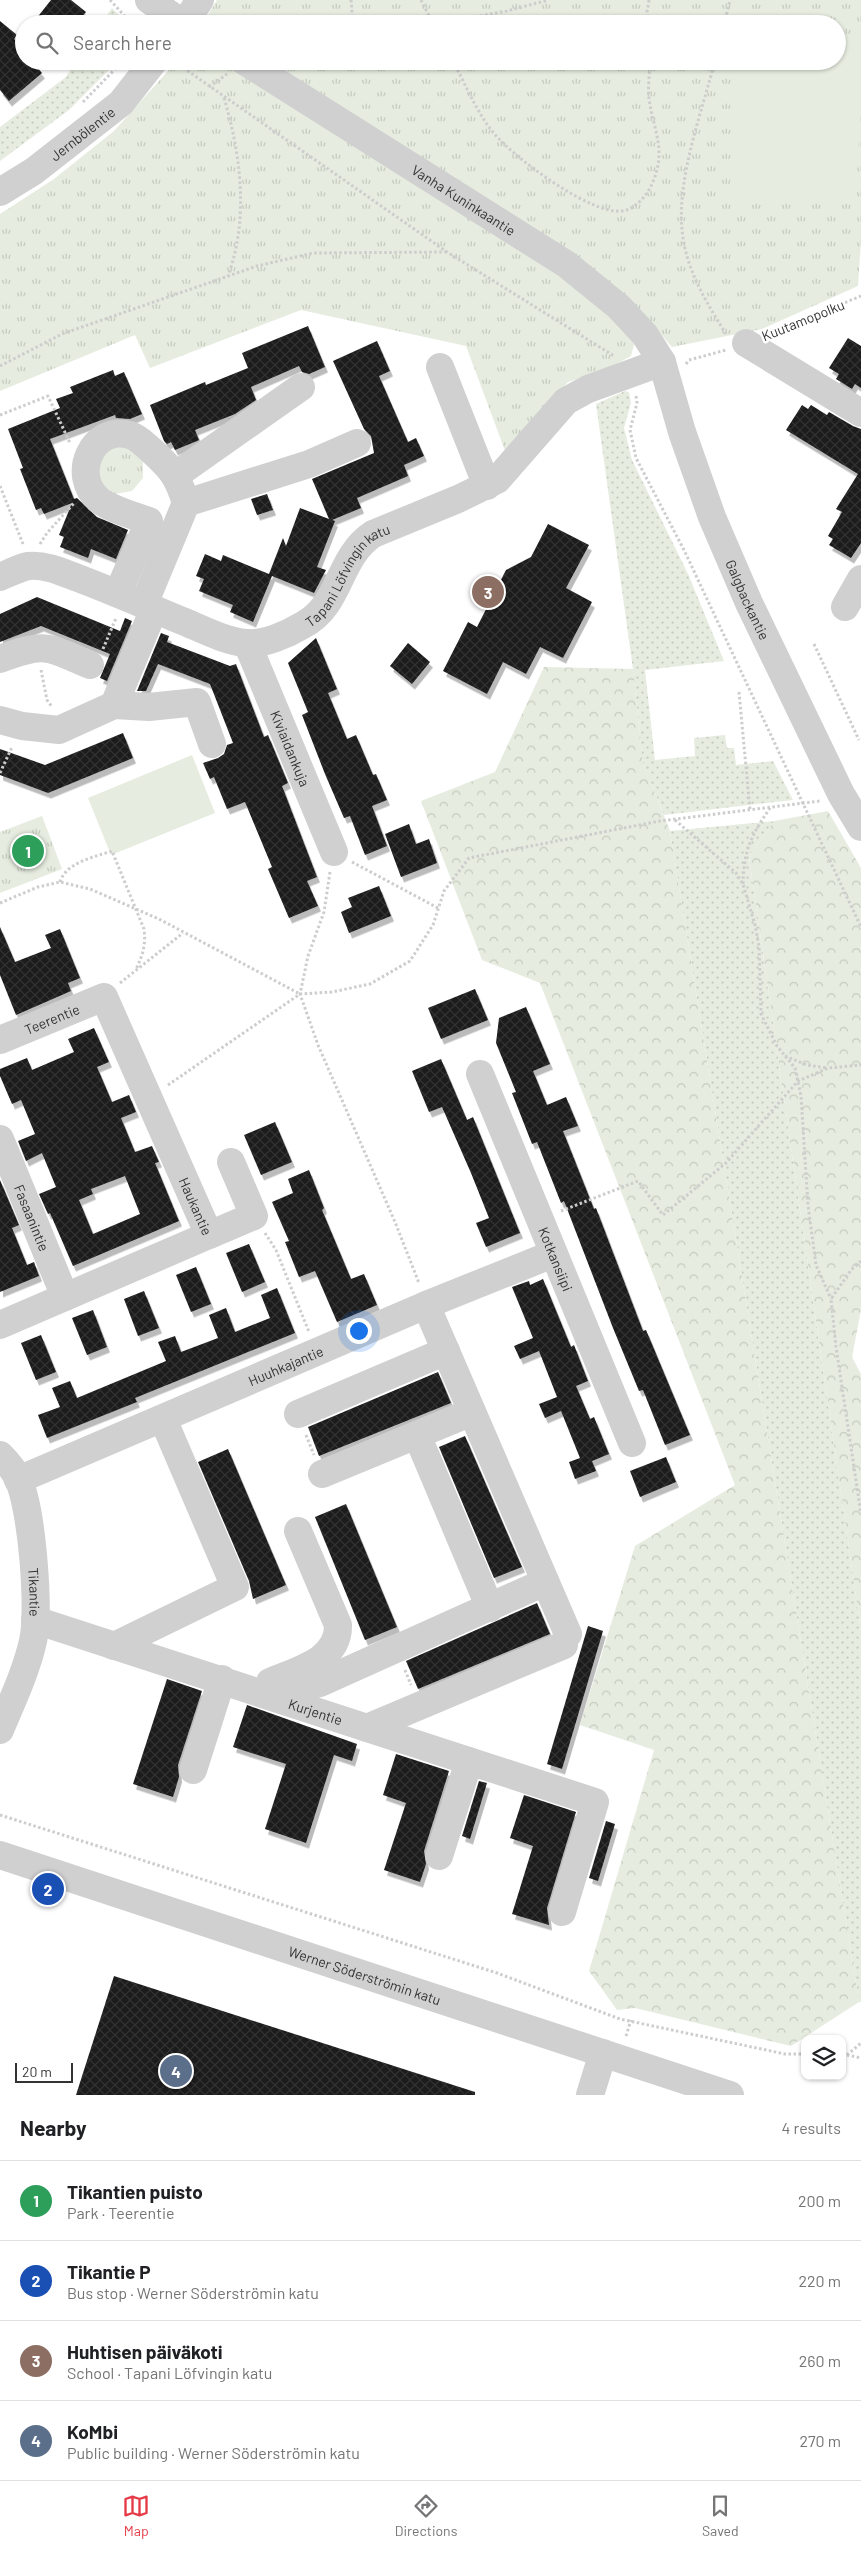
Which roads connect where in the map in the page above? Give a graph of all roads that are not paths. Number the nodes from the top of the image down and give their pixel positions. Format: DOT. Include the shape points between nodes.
graph roads {
  1 [pos="149,0"];
  2 [pos="200,0"];
  3 [pos="171,15"];
  4 [pos="190,15"];
  5 [pos="147,70"];
  6 [pos="258,70"];
  7 [pos="0,192"];
  8 [pos="740,346"];
  9 [pos="440,367"];
  10 [pos="664,372"];
  11 [pos="301,387"];
  12 [pos="861,413"];
  13 [pos="357,443"];
  14 [pos="176,476"];
  15 [pos="486,486"];
  16 [pos="186,504"];
  17 [pos="0,577"];
  18 [pos="861,579"];
  19 [pos="135,601"];
  20 [pos="845,607"];
  21 [pos="247,643"];
  22 [pos="0,659"];
  23 [pos="90,665"];
  24 [pos="114,705"];
  25 [pos="11,723"];
  26 [pos="212,744"];
  27 [pos="861,827"];
  28 [pos="334,852"];
  29 [pos="104,997"];
  30 [pos="0,1040"];
  31 [pos="480,1074"];
  32 [pos="0,1139"];
  33 [pos="232,1162"];
  34 [pos="209,1235"];
  35 [pos="553,1254"];
  36 [pos="65,1297"];
  37 [pos="427,1305"];
  38 [pos="0,1325"];
  39 [pos="446,1351"];
  40 [pos="472,1412"];
  41 [pos="298,1414"];
  42 [pos="163,1419"];
  43 [pos="417,1435"];
  44 [pos="632,1443"];
  45 [pos="0,1455"];
  46 [pos="322,1474"];
  47 [pos="18,1480"];
  48 [pos="298,1531"];
  49 [pos="545,1582"];
  50 [pos="490,1608"];
  51 [pos="35,1620"];
  52 [pos="114,1646"];
  53 [pos="222,1680"];
  54 [pos="258,1691"];
  55 [pos="367,1728"];
  56 [pos="0,1730"];
  57 [pos="469,1762"];
  58 [pos="193,1770"];
  59 [pos="0,1855"];
  60 [pos="439,1856"];
  61 [pos="562,1912"];
  62 [pos="603,2054"];
  63 [pos="590,2095"];
  64 [pos="730,2095"];
  1 -- 3 [label="street"];
  2 -- 4 [label="street"];
  5 -- 7 [label="street, Jernbölentie" via="121,102 34,171"];
  6 -- 10 [label="street, Vanha Kuninkaantie" via="594,284 633,321"];
  8 -- 12 [label="street"];
  9 -- 15 [label="street"];
  10 -- 15 [label="street, Tapani Löfvingin katu" via="627,375 566,401 504,474"];
  10 -- 27 [label="street, Galgbackantie" via="712,517 749,604 839,744 841,794"];
  11 -- 14 [label="street"];
  13 -- 16 [label="street" via="309,464"];
  14 -- 16 [label="street"];
  14 -- 19 [label="street" via="138,439 129,435 104,439 95,444 87,455 88,484 94,495 104,503 149,521"];
  15 -- 21 [label="street, Tapani Löfvingin katu" via="373,534 352,554 329,602 314,618 273,638"];
  16 -- 19 [label="street"];
  17 -- 19 [label="street, Tapani Löfvingin katu" via="34,560"];
  18 -- 20 [label="street"];
  19 -- 21 [label="street, Tapani Löfvingin katu" via="220,637"];
  19 -- 24 [label="street"];
  21 -- 28 [label="street, Kiviaidankuja"];
  22 -- 23 [label="street" via="31,647 57,650"];
  24 -- 25 [label="street" via="59,730"];
  24 -- 26 [label="street" via="149,707 197,702"];
  29 -- 30 [label="street, Teerentie"];
  29 -- 34 [label="street, Haukantie"];
  31 -- 35 [label="street, Kotkansiipi"];
  32 -- 36 [label="street, Fasaanintie"];
  33 -- 34 [label="street" via="254,1216"];
  34 -- 36 [label="street, Haukantie"];
  35 -- 37 [label="street, Huuhkajantie"];
  35 -- 44 [label="street, Kotkansiipi"];
  36 -- 38 [label="street, Haukantie"];
  37 -- 39 [label="street"];
  37 -- 42 [label="street, Huuhkajantie"];
  39 -- 40 [label="street"];
  39 -- 41 [label="street"];
  40 -- 43 [label="street"];
  40 -- 49 [label="street"];
  42 -- 47 [label="street, Huuhkajantie"];
  42 -- 52 [label="street" via="236,1587"];
  43 -- 46 [label="street"];
  43 -- 50 [label="street"];
  45 -- 47 [label="street, Tikantie"];
  47 -- 51 [label="street, Tikantie" via="27,1515"];
  48 -- 54 [label="street" via="338,1625 338,1637 323,1658"];
  49 -- 50 [label="street"];
  49 -- 55 [label="street" via="566,1640"];
  50 -- 54 [label="street" via="320,1683 294,1690"];
  51 -- 52 [label="street, Kurjentie"];
  51 -- 56 [label="street, Tikantie" via="28,1660"];
  52 -- 53 [label="street, Kurjentie"];
  53 -- 54 [label="street, Kurjentie"];
  53 -- 58 [label="street"];
  54 -- 55 [label="street, Kurjentie"];
  55 -- 57 [label="street, Kurjentie"];
  57 -- 60 [label="street"];
  57 -- 61 [label="street, Kurjentie" via="595,1802"];
  59 -- 62 [label="street, Werner Söderströmin katu"];
  62 -- 63 [label="street"];
  62 -- 64 [label="street, Werner Söderströmin katu"];
}
